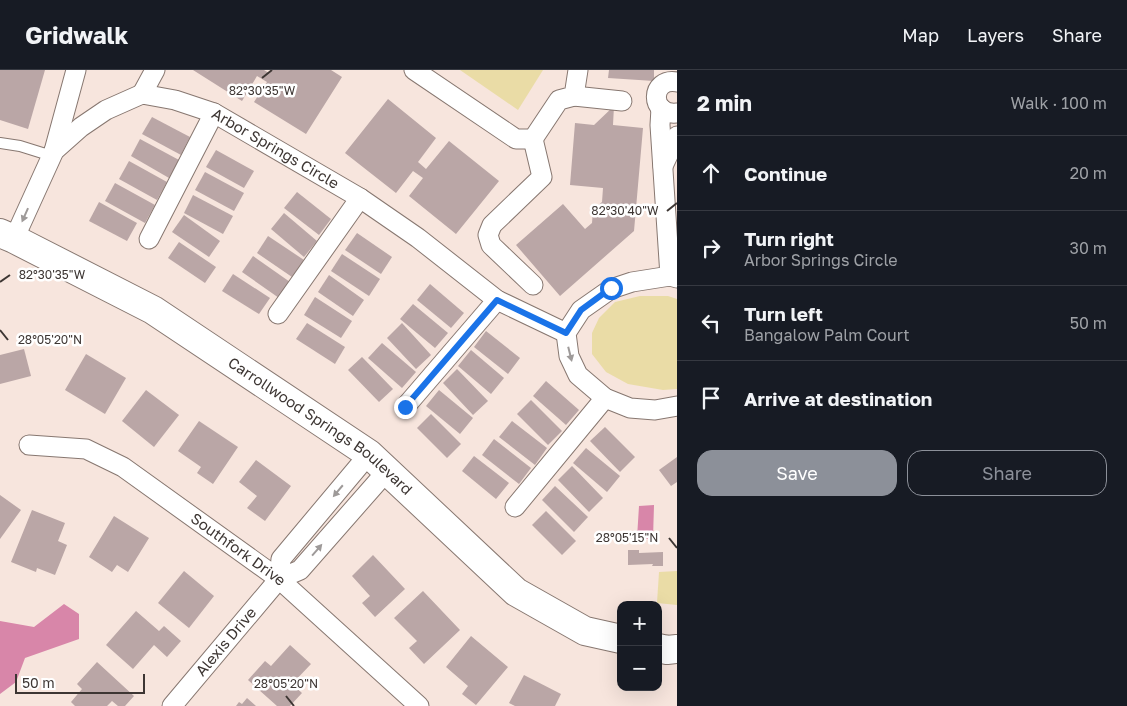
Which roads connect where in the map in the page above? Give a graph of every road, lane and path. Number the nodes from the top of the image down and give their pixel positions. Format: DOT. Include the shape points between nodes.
graph roads {
  1 [pos="76,70"];
  2 [pos="155,70"];
  3 [pos="414,70"];
  4 [pos="578,70"];
  5 [pos="675,78"];
  6 [pos="142,94"];
  7 [pos="574,96"];
  8 [pos="622,101"];
  9 [pos="669,110"];
  10 [pos="214,114"];
  11 [pos="677,136"];
  12 [pos="525,139"];
  13 [pos="0,143"];
  14 [pos="53,153"];
  15 [pos="663,168"];
  16 [pos="360,198"];
  17 [pos="7,236"];
  18 [pos="149,239"];
  19 [pos="673,277"];
  20 [pos="533,285"];
  21 [pos="497,300"];
  22 [pos="278,314"];
  23 [pos="566,333"];
  24 [pos="605,398"];
  25 [pos="677,406"];
  26 [pos="405,407"];
  27 [pos="29,445"];
  28 [pos="378,462"];
  29 [pos="515,508"];
  30 [pos="279,579"];
  31 [pos="617,638"];
  32 [pos="662,649"];
  33 [pos="677,649"];
  34 [pos="172,706"];
  35 [pos="419,706"];
  1 -- 14 [label="street"];
  2 -- 6 [label="street"];
  3 -- 12 [label="street"];
  4 -- 7 [label="street"];
  5 -- 9 [label="street" via="659,88 656,98 658,104"];
  6 -- 10 [label="street, Arbor Springs Circle" via="175,100"];
  6 -- 14 [label="street" via="106,110 80,127"];
  7 -- 8 [label="street"];
  7 -- 12 [label="street" via="558,100"];
  9 -- 15 [label="street" via="660,125"];
  10 -- 16 [label="street, Arbor Springs Circle"];
  10 -- 18 [label="street"];
  11 -- 15 [label="street"];
  12 -- 20 [label="street" via="542,177 492,225 488,235 491,245"];
  13 -- 14 [label="lane"];
  14 -- 17 [label="street, one-way"];
  15 -- 19 [label="street"];
  16 -- 21 [label="street, Arbor Springs Circle" via="418,238"];
  16 -- 22 [label="street"];
  17 -- 28 [label="street, Carrollwood Springs Boulevard" via="153,310"];
  19 -- 23 [label="street" via="611,288 581,310"];
  21 -- 23 [label="street, Arbor Springs Circle"];
  21 -- 26 [label="street"];
  23 -- 24 [label="street, one-way" via="569,356 578,375"];
  24 -- 25 [label="street" via="630,408 655,410"];
  24 -- 29 [label="street"];
  27 -- 30 [label="street, Southfork Drive" via="86,449 123,467"];
  28 -- 30 [label="street, Alexis Drive" via="281,559"];
  28 -- 31 [label="street, Carrollwood Springs Boulevard" via="516,592 585,631"];
  30 -- 34 [label="street, Alexis Drive"];
  30 -- 35 [label="street, Southfork Drive"];
  32 -- 33 [label="street"];
}
